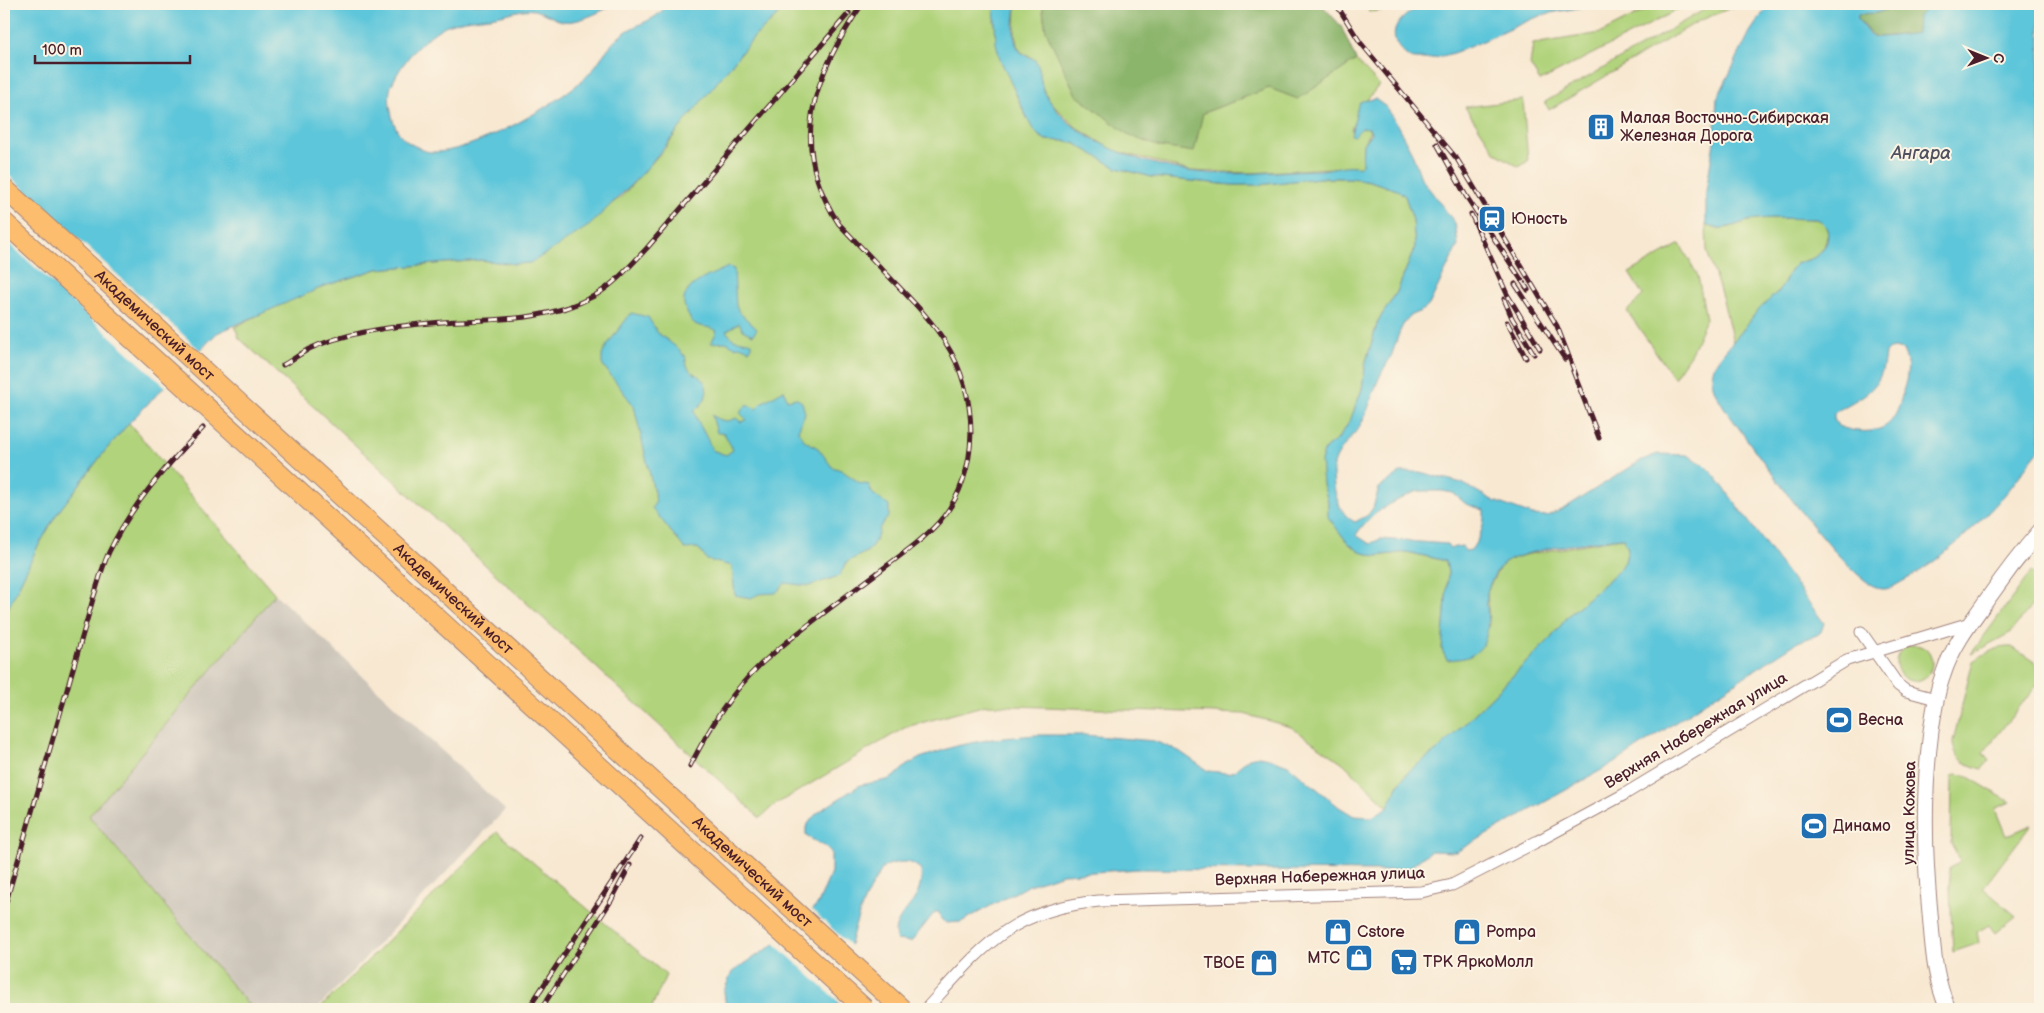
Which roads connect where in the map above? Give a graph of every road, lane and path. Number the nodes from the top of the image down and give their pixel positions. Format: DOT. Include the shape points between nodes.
graph roads {
  1 [pos="4,188"];
  2 [pos="4,222"];
  3 [pos="2040,531"];
  4 [pos="1970,623"];
  5 [pos="1861,632"];
  6 [pos="1873,651"];
  7 [pos="1936,699"];
  8 [pos="865,1009"];
  9 [pos="902,1009"];
  10 [pos="926,1009"];
  11 [pos="1948,1009"];
  1 -- 9 [label="main road, Академический мост, bridge"];
  2 -- 8 [label="main road, Академический мост, bridge"];
  3 -- 4 [label="street, улица Кожова"];
  4 -- 6 [label="street, Верхняя Набережная улица"];
  4 -- 7 [label="street, улица Кожова" via="1953,650"];
  5 -- 6 [label="street"];
  6 -- 7 [label="street" via="1906,691"];
  6 -- 10 [label="street, Верхняя Набережная улица" via="1847,660 1623,795 1452,885 1420,892 1099,902 1060,907 1028,918 997,937"];
  7 -- 11 [label="street, улица Кожова" via="1926,771 1926,874 1935,965 1939,989"];
}
